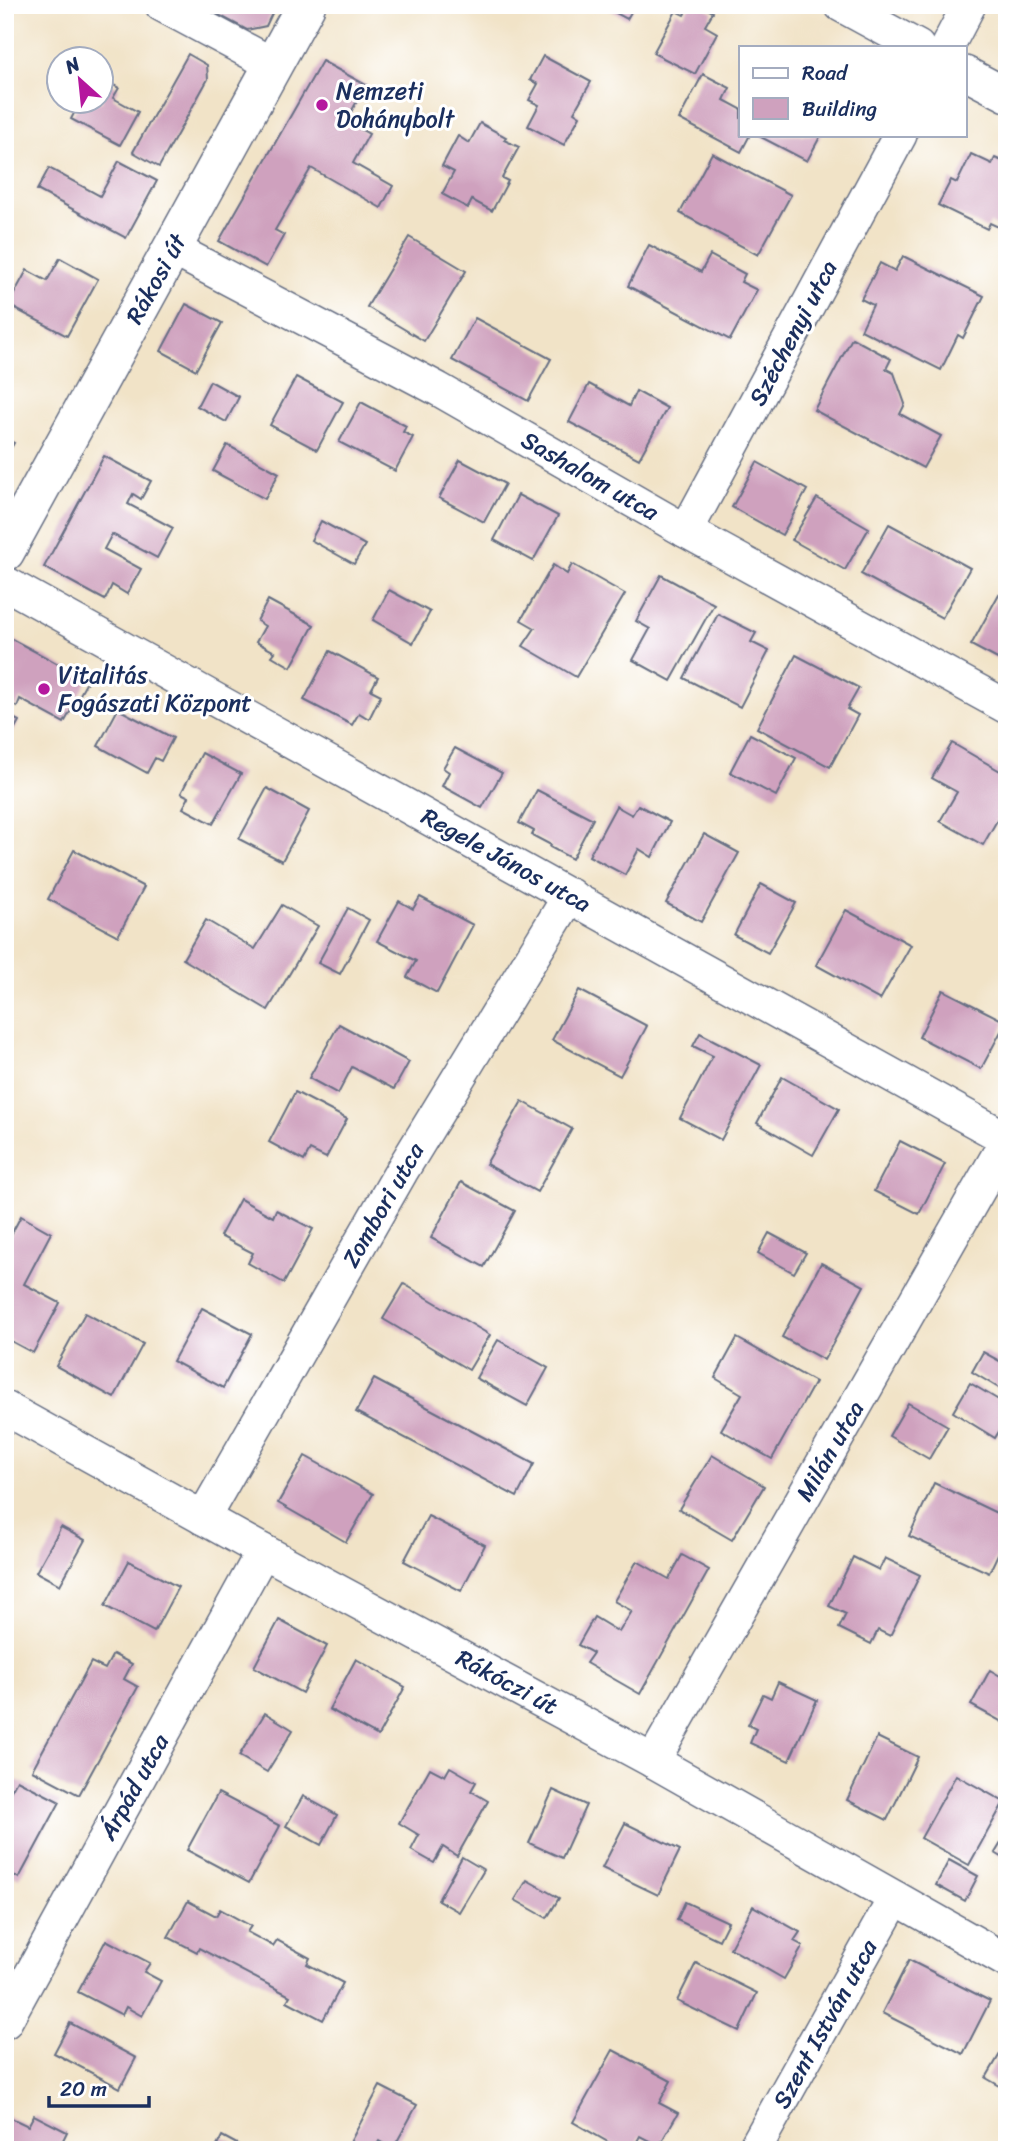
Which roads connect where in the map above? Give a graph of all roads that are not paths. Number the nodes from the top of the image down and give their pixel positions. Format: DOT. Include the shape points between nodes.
graph roads {
  1 [pos="162,5"];
  2 [pos="306,5"];
  3 [pos="841,5"];
  4 [pos="969,5"];
  5 [pos="916,46"];
  6 [pos="948,46"];
  7 [pos="274,65"];
  8 [pos="967,74"];
  9 [pos="1007,95"];
  10 [pos="899,136"];
  11 [pos="173,249"];
  12 [pos="686,531"];
  13 [pos="5,552"];
  14 [pos="5,583"];
  15 [pos="1007,707"];
  16 [pos="570,895"];
  17 [pos="1007,1140"];
  18 [pos="5,1408"];
  19 [pos="203,1518"];
  20 [pos="263,1551"];
  21 [pos="653,1761"];
  22 [pos="895,1898"];
  23 [pos="1007,1961"];
  24 [pos="5,2022"];
  25 [pos="754,2150"];
  1 -- 7 [label="street"];
  2 -- 7 [label="main road, Rákosi út"];
  3 -- 5 [label="street"];
  4 -- 6 [label="street"];
  7 -- 11 [label="main road, Rákosi út"];
  8 -- 9 [label="street"];
  10 -- 12 [label="street, Széchenyi utca"];
  11 -- 12 [label="street, Sashalom utca" via="438,389"];
  11 -- 13 [label="main road, Rákosi út"];
  12 -- 15 [label="street, Sashalom utca"];
  14 -- 16 [label="street, Regele János utca"];
  16 -- 17 [label="street, Regele János utca"];
  16 -- 19 [label="street, Zombori utca" via="401,1172"];
  17 -- 21 [label="street, Milán utca"];
  18 -- 19 [label="street, Rákóczi út"];
  19 -- 20 [label="street, Rákóczi út"];
  20 -- 21 [label="street, Rákóczi út"];
  20 -- 24 [label="street, Árpád utca"];
  21 -- 22 [label="street, Rákóczi út"];
  22 -- 23 [label="street, Rákóczi út"];
  22 -- 25 [label="street, Szent István utca"];
}
